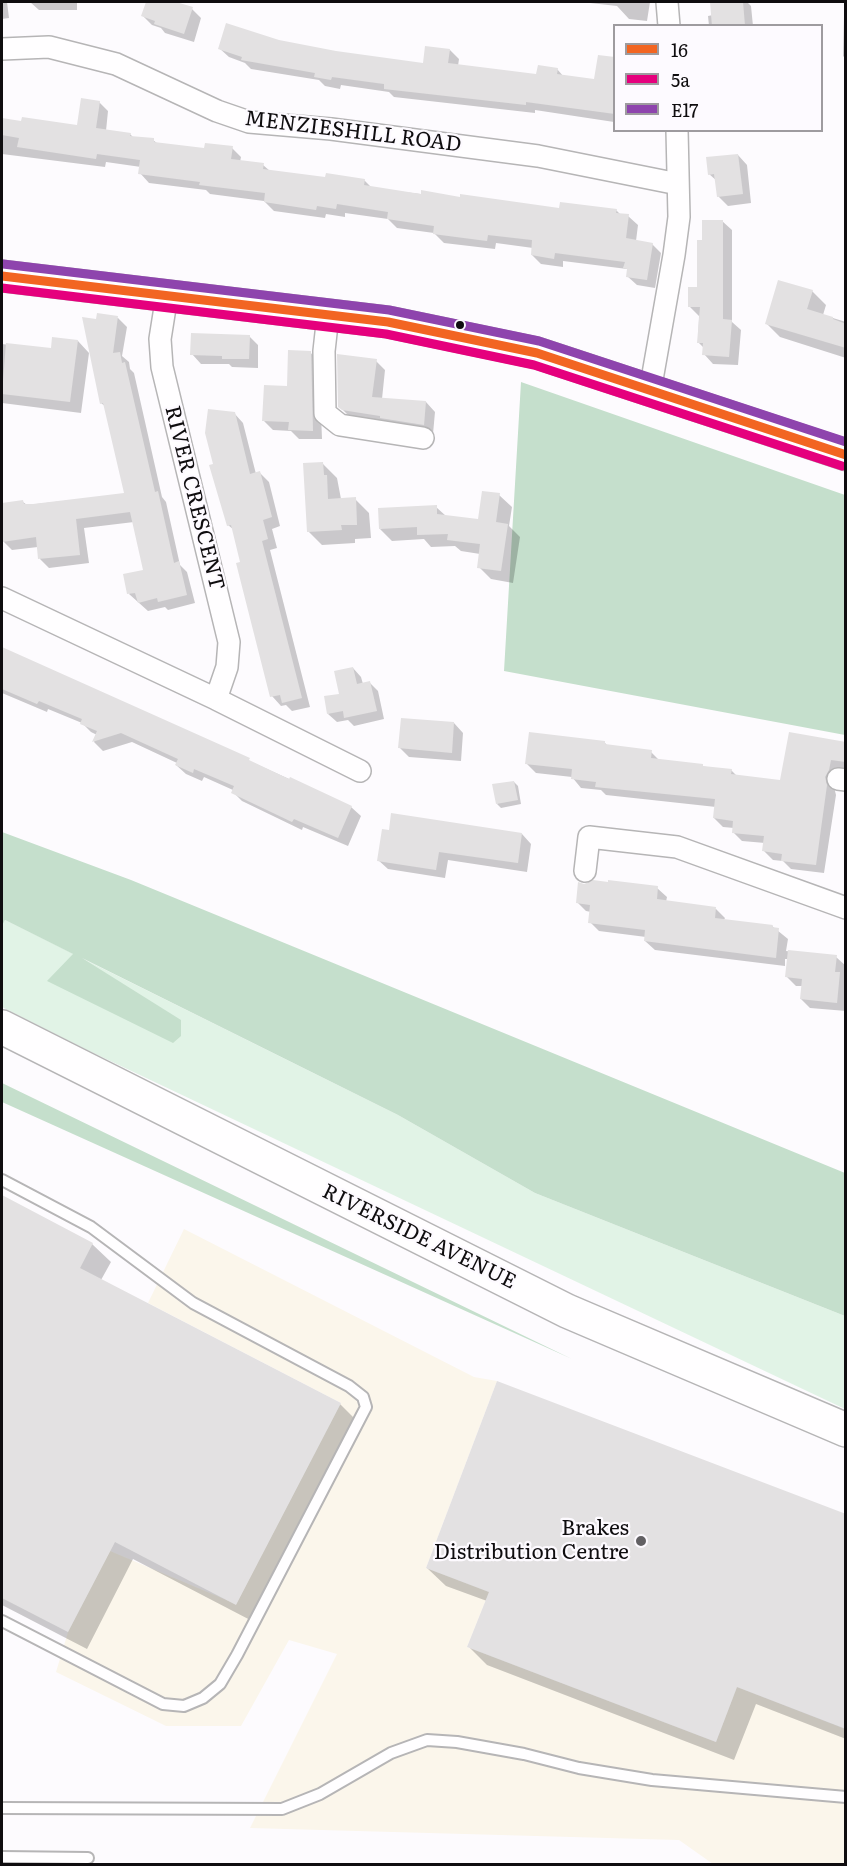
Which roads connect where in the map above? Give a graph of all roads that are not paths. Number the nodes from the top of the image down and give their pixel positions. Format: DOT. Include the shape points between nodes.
graph roads {
  1 [pos="666,2"];
  2 [pos="669,24"];
  3 [pos="2,49"];
  4 [pos="677,132"];
  5 [pos="678,184"];
  6 [pos="2,276"];
  7 [pos="166,295"];
  8 [pos="328,315"];
  9 [pos="650,391"];
  10 [pos="423,438"];
  11 [pos="833,451"];
  12 [pos="2,598"];
  13 [pos="216,699"];
  14 [pos="360,771"];
  15 [pos="585,871"];
  16 [pos="844,903"];
  17 [pos="2,1028"];
  18 [pos="2,1180"];
  19 [pos="846,1430"];
  20 [pos="2,1621"];
  21 [pos="846,1797"];
  22 [pos="2,1808"];
  23 [pos="2,1857"];
  24 [pos="88,1858"];
  1 -- 2 [label="street"];
  3 -- 5 [label="street, MENZIESHILL ROAD" via="49,47 116,64 249,122 538,156"];
  4 -- 5 [label="street"];
  5 -- 9 [label="street" via="674,255"];
  6 -- 7 [label="street"];
  7 -- 8 [label="street"];
  7 -- 13 [label="street, RIVER CRESCENT" via="160,339 162,367 229,642 227,667"];
  8 -- 9 [label="street" via="388,322 537,353"];
  8 -- 10 [label="street" via="325,413 340,425"];
  9 -- 11 [label="street"];
  12 -- 13 [label="street"];
  13 -- 14 [label="street"];
  15 -- 16 [label="street" via="589,837 677,847"];
  17 -- 19 [label="main road, RIVERSIDE AVENUE" via="567,1311"];
  18 -- 20 [label="lane" via="91,1227 193,1303 349,1386 363,1397 366,1407 237,1655 220,1684 202,1698 184,1706 163,1704"];
  21 -- 22 [label="lane" via="652,1780 458,1742 427,1740 391,1753 320,1794 282,1809"];
  23 -- 24 [label="lane"];
}
